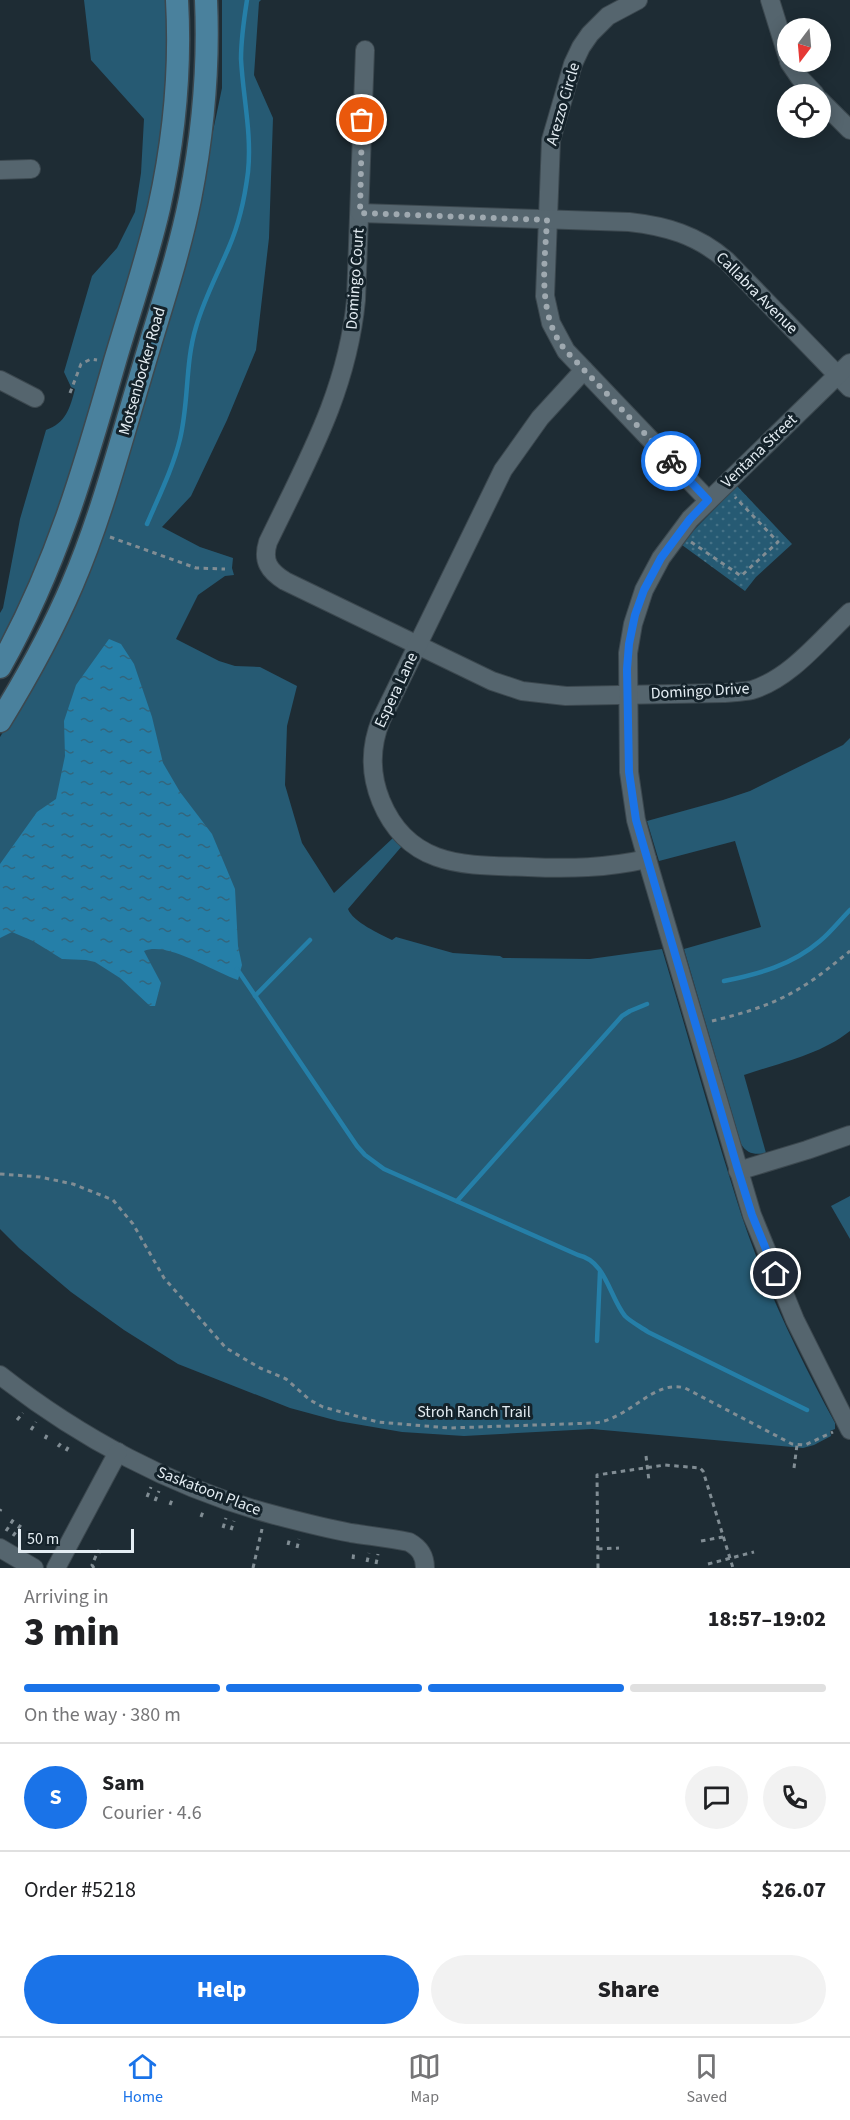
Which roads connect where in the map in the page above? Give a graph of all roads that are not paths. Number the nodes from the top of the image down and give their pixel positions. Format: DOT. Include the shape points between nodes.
graph roads {
  1 [pos="177,0"];
  2 [pos="206,0"];
  3 [pos="638,0"];
  4 [pos="770,0"];
  5 [pos="777,23"];
  6 [pos="365,50"];
  7 [pos="795,72"];
  8 [pos="806,84"];
  9 [pos="831,111"];
  10 [pos="850,130"];
  11 [pos="31,169"];
  12 [pos="0,170"];
  13 [pos="360,213"];
  14 [pos="547,220"];
  15 [pos="584,370"];
  16 [pos="846,375"];
  17 [pos="0,380"];
  18 [pos="35,398"];
  19 [pos="708,500"];
  20 [pos="260,566"];
  21 [pos="850,612"];
  22 [pos="417,645"];
  23 [pos="0,667"];
  24 [pos="628,695"];
  25 [pos="0,721"];
  26 [pos="647,859"];
  27 [pos="850,1135"];
  28 [pos="738,1170"];
  29 [pos="0,1375"];
  30 [pos="845,1429"];
  31 [pos="118,1452"];
  32 [pos="6,1538"];
  33 [pos="34,1568"];
  34 [pos="56,1568"];
  35 [pos="425,1568"];
  1 -- 23 [label="main road, Motsenbocker Road" via="174,117 152,236 63,533"];
  2 -- 25 [label="main road, Motsenbocker Road" via="200,135 175,260 88,545 48,636"];
  3 -- 14 [label="street, Arezzo Circle" via="601,22 573,64 551,140"];
  4 -- 5 [label="street"];
  6 -- 13 [label="street, Domingo Court"];
  7 -- 8 [label="street"];
  9 -- 10 [label="street"];
  11 -- 12 [label="street"];
  13 -- 14 [label="street, Callabra Avenue"];
  13 -- 20 [label="street, Domingo Court" via="355,311 342,374 319,437"];
  14 -- 15 [label="street, Arezzo Circle" via="544,286 548,315 562,346"];
  14 -- 16 [label="street, Callabra Avenue" via="642,224 692,237 726,260"];
  15 -- 19 [label="street, Arezzo Circle"];
  15 -- 22 [label="street, Espera Lane" via="540,418 503,470"];
  16 -- 19 [label="street, Ventana Street"];
  17 -- 18 [label="street"];
  19 -- 24 [label="street, Ventana Street" via="673,540 644,590 629,644"];
  20 -- 22 [label="street, Domingo Drive"];
  21 -- 24 [label="street, Domingo Drive" via="790,669 757,688 724,693"];
  22 -- 24 [label="street, Domingo Drive" via="522,691 566,696"];
  22 -- 26 [label="street, Espera Lane" via="381,720 373,750 378,793 387,813 405,836 430,854 474,866 581,869"];
  24 -- 26 [label="street, Ventana Street" via="630,784"];
  26 -- 28 [label="street, Ventana Street"];
  27 -- 28 [label="street"];
  28 -- 30 [label="street, Ventana Street" via="790,1309"];
  29 -- 31 [label="street, Saskatoon Place"];
  31 -- 34 [label="street"];
  31 -- 35 [label="street, Saskatoon Place" via="252,1509 424,1546"];
  32 -- 33 [label="street"];
}
